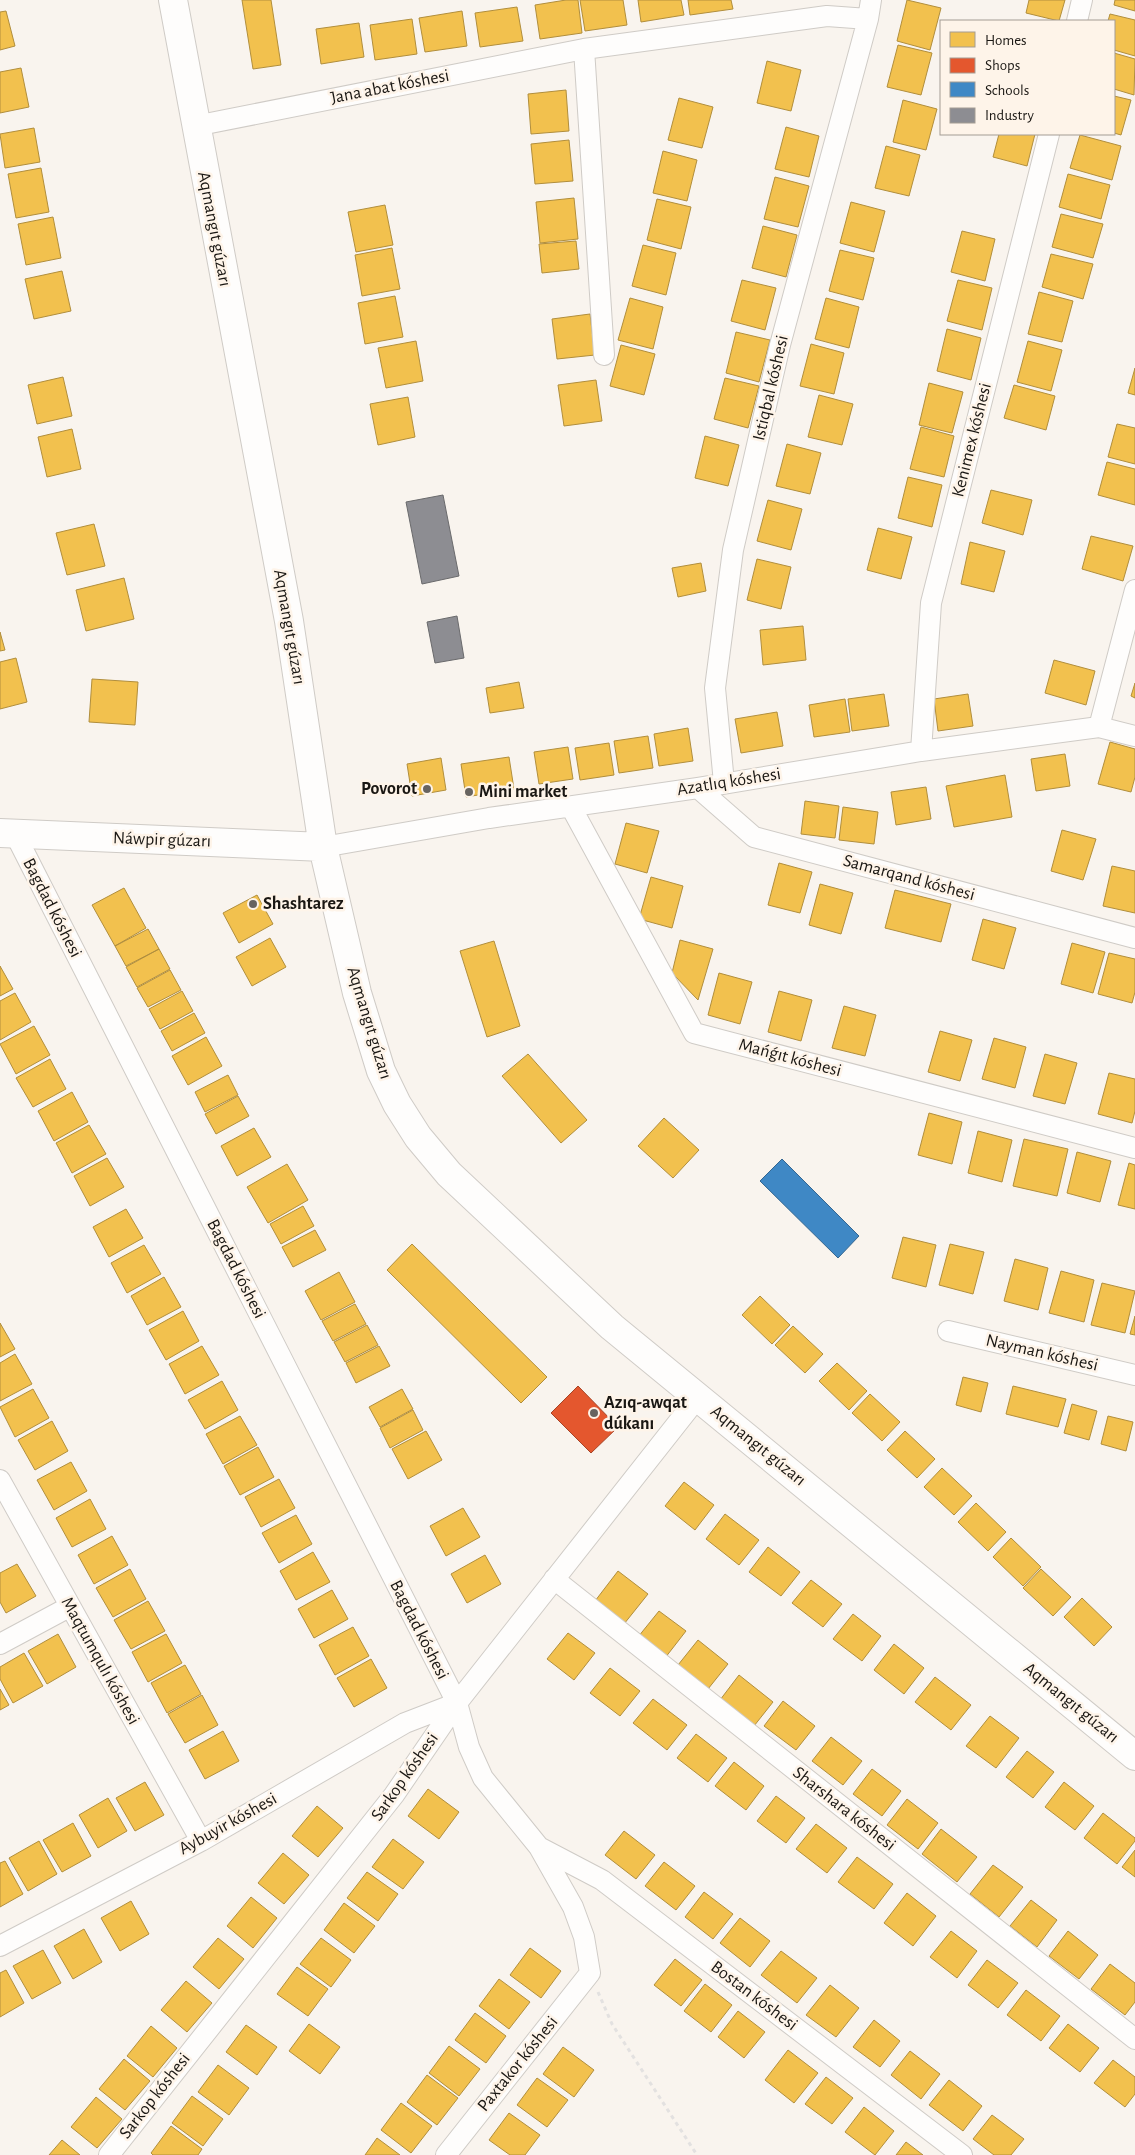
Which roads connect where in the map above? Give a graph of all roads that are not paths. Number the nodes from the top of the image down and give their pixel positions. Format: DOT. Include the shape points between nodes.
graph roads {
  1 [pos="173,0"];
  2 [pos="1082,0"];
  3 [pos="869,10"];
  4 [pos="1077,20"];
  5 [pos="584,49"];
  6 [pos="195,126"];
  7 [pos="1049,135"];
  8 [pos="604,355"];
  9 [pos="1135,590"];
  10 [pos="1099,727"];
  11 [pos="1135,736"];
  12 [pos="921,751"];
  13 [pos="724,783"];
  14 [pos="698,788"];
  15 [pos="571,806"];
  16 [pos="7,834"];
  17 [pos="324,846"];
  18 [pos="1135,938"];
  19 [pos="1135,1148"];
  20 [pos="948,1331"];
  21 [pos="1135,1375"];
  22 [pos="698,1397"];
  23 [pos="0,1480"];
  24 [pos="554,1579"];
  25 [pos="69,1607"];
  26 [pos="0,1644"];
  27 [pos="457,1703"];
  28 [pos="1135,1756"];
  29 [pos="201,1841"];
  30 [pos="539,1847"];
  31 [pos="0,1946"];
  32 [pos="1135,2039"];
  33 [pos="108,2155"];
  34 [pos="446,2155"];
  35 [pos="962,2155"];
  1 -- 6 [label="street, Aqmangıt gúzarı"];
  2 -- 4 [label="street"];
  3 -- 5 [label="street, Jana abat kóshesi"];
  3 -- 13 [label="street, Istiqbal kóshesi" via="780,345 733,550 715,688"];
  5 -- 6 [label="street, Jana abat kóshesi"];
  5 -- 8 [label="street"];
  6 -- 17 [label="street, Aqmangıt gúzarı" via="289,621"];
  7 -- 12 [label="street, Kenimex kóshesi" via="931,603"];
  9 -- 10 [label="street"];
  10 -- 11 [label="street, Azatlıq kóshesi"];
  10 -- 12 [label="street, Azatlıq kóshesi"];
  12 -- 13 [label="street, Azatlıq kóshesi"];
  13 -- 14 [label="street, Azatlıq kóshesi"];
  14 -- 15 [label="street, Azatlıq kóshesi"];
  14 -- 18 [label="street, Samarqand kóshesi" via="754,837"];
  15 -- 17 [label="street, Azatlıq kóshesi"];
  15 -- 19 [label="street, Mańǵıt kóshesi" via="694,1033"];
  16 -- 17 [label="street, Náwpir gúzarı"];
  16 -- 27 [label="street, Bagdad kóshesi"];
  17 -- 22 [label="street, Aqmangıt gúzarı" via="357,993 380,1071 418,1137 474,1199 612,1327"];
  20 -- 21 [label="street, Nayman kóshesi"];
  22 -- 24 [label="street, Sarkop kóshesi"];
  22 -- 28 [label="street, Aqmangıt gúzarı"];
  23 -- 25 [label="street, Maqtumqulı kóshesi"];
  24 -- 27 [label="street, Sarkop kóshesi"];
  24 -- 32 [label="street, Sharshara kóshesi"];
  25 -- 26 [label="street"];
  25 -- 29 [label="street, Maqtumqulı kóshesi"];
  27 -- 29 [label="street, Aybuyir kóshesi" via="405,1724"];
  27 -- 30 [label="street, Bagdad kóshesi" via="469,1747 482,1778"];
  27 -- 33 [label="street, Sarkop kóshesi" via="394,1796"];
  29 -- 31 [label="street, Aybuyir kóshesi"];
  30 -- 34 [label="street, Paxtakor kóshesi" via="573,1907 584,1937 590,1974"];
  30 -- 35 [label="street, Bostan kóshesi" via="602,1880"];
}
